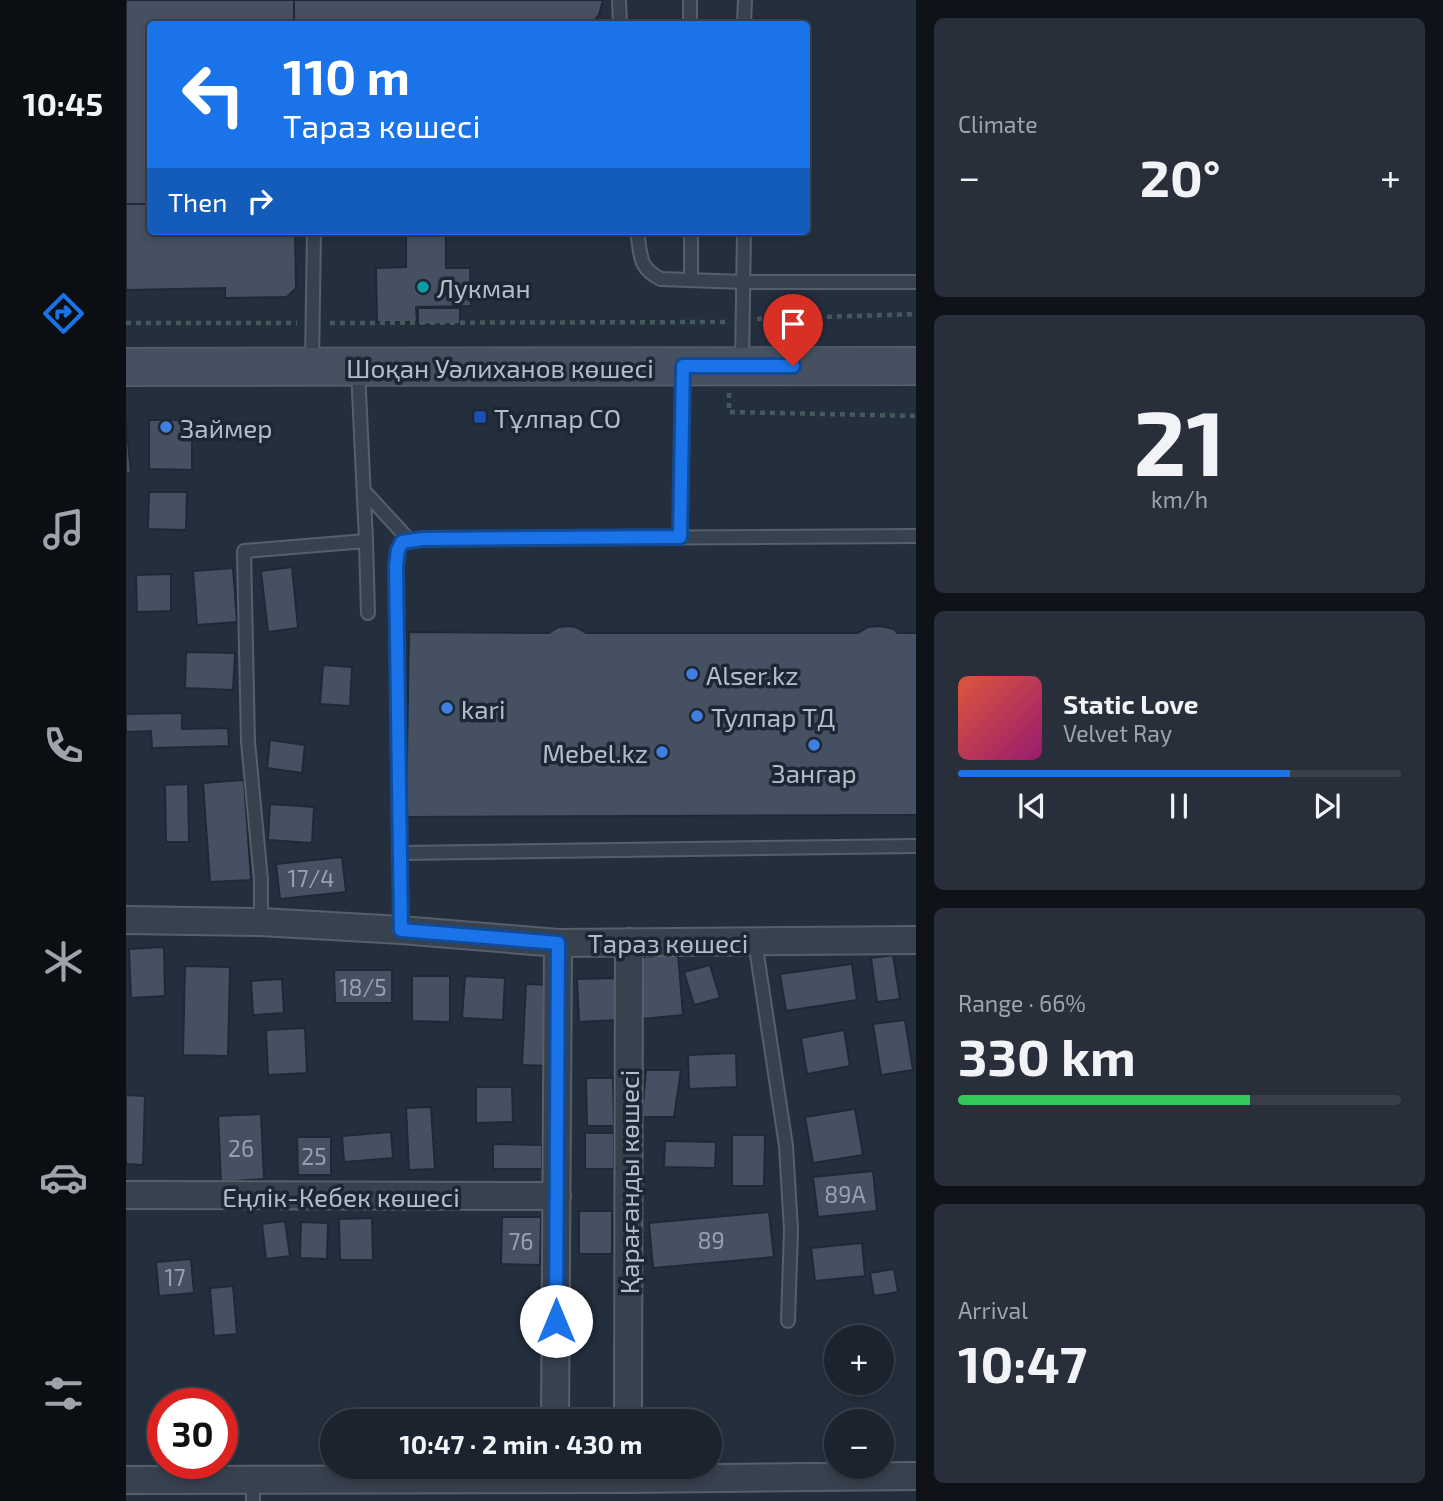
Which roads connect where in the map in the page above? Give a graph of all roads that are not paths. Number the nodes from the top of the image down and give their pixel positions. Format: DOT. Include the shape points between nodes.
graph roads {
  1 [pos="619,0"];
  2 [pos="690,0"];
  3 [pos="745,0"];
  4 [pos="620,21"];
  5 [pos="690,21"];
  6 [pos="744,21"];
  7 [pos="314,235"];
  8 [pos="638,235"];
  9 [pos="691,235"];
  10 [pos="744,235"];
  11 [pos="691,280"];
  12 [pos="743,282"];
  13 [pos="916,282"];
  14 [pos="909,364"];
  15 [pos="683,366"];
  16 [pos="742,366"];
  17 [pos="126,367"];
  18 [pos="312,367"];
  19 [pos="357,367"];
  20 [pos="364,492"];
  21 [pos="916,536"];
  22 [pos="680,537"];
  23 [pos="366,541"];
  24 [pos="410,541"];
  25 [pos="368,613"];
  26 [pos="916,846"];
  27 [pos="401,853"];
  28 [pos="126,920"];
  29 [pos="261,922"];
  30 [pos="401,930"];
  31 [pos="916,940"];
  32 [pos="755,941"];
  33 [pos="629,942"];
  34 [pos="558,943"];
  35 [pos="126,1195"];
  36 [pos="556,1196"];
  37 [pos="788,1321"];
  38 [pos="555,1409"];
  39 [pos="628,1409"];
  40 [pos="916,1476"];
  41 [pos="126,1480"];
  42 [pos="555,1482"];
  43 [pos="628,1482"];
  44 [pos="253,1490"];
  1 -- 4 [label="lane"];
  2 -- 5 [label="lane"];
  3 -- 6 [label="lane"];
  7 -- 18 [label="lane"];
  8 -- 11 [label="lane" via="643,266 649,273 661,279"];
  9 -- 11 [label="lane"];
  10 -- 12 [label="lane"];
  11 -- 12 [label="lane"];
  12 -- 13 [label="lane"];
  12 -- 16 [label="lane"];
  14 -- 16 [label="main road, Шоқан Уәлиханов көшесі"];
  15 -- 16 [label="main road, Шоқан Уәлиханов көшесі"];
  15 -- 19 [label="main road, Шоқан Уәлиханов көшесі"];
  15 -- 22 [label="lane"];
  17 -- 18 [label="main road, Шоқан Уәлиханов көшесі"];
  18 -- 19 [label="main road, Шоқан Уәлиханов көшесі"];
  19 -- 20 [label="lane"];
  20 -- 23 [label="lane"];
  20 -- 24 [label="lane"];
  21 -- 22 [label="lane"];
  22 -- 24 [label="lane"];
  23 -- 25 [label="lane"];
  23 -- 29 [label="lane" via="244,551 248,742"];
  24 -- 27 [label="lane" via="402,542 396,566"];
  26 -- 27 [label="lane"];
  27 -- 30 [label="lane"];
  28 -- 29 [label="street, Тараз көшесі"];
  29 -- 30 [label="street, Тараз көшесі"];
  30 -- 34 [label="street, Тараз көшесі"];
  31 -- 32 [label="street, Тараз көшесі"];
  32 -- 33 [label="street, Тараз көшесі"];
  32 -- 37 [label="lane" via="786,1146 791,1230"];
  33 -- 34 [label="street, Тараз көшесі"];
  33 -- 39 [label="street, Қарағанды көшесі"];
  34 -- 36 [label="street"];
  35 -- 36 [label="street, Еңлік-Кебек көшесі"];
  36 -- 38 [label="street"];
  40 -- 43 [label="street"];
  41 -- 44 [label="street"];
  42 -- 43 [label="street"];
  42 -- 44 [label="street"];
}
